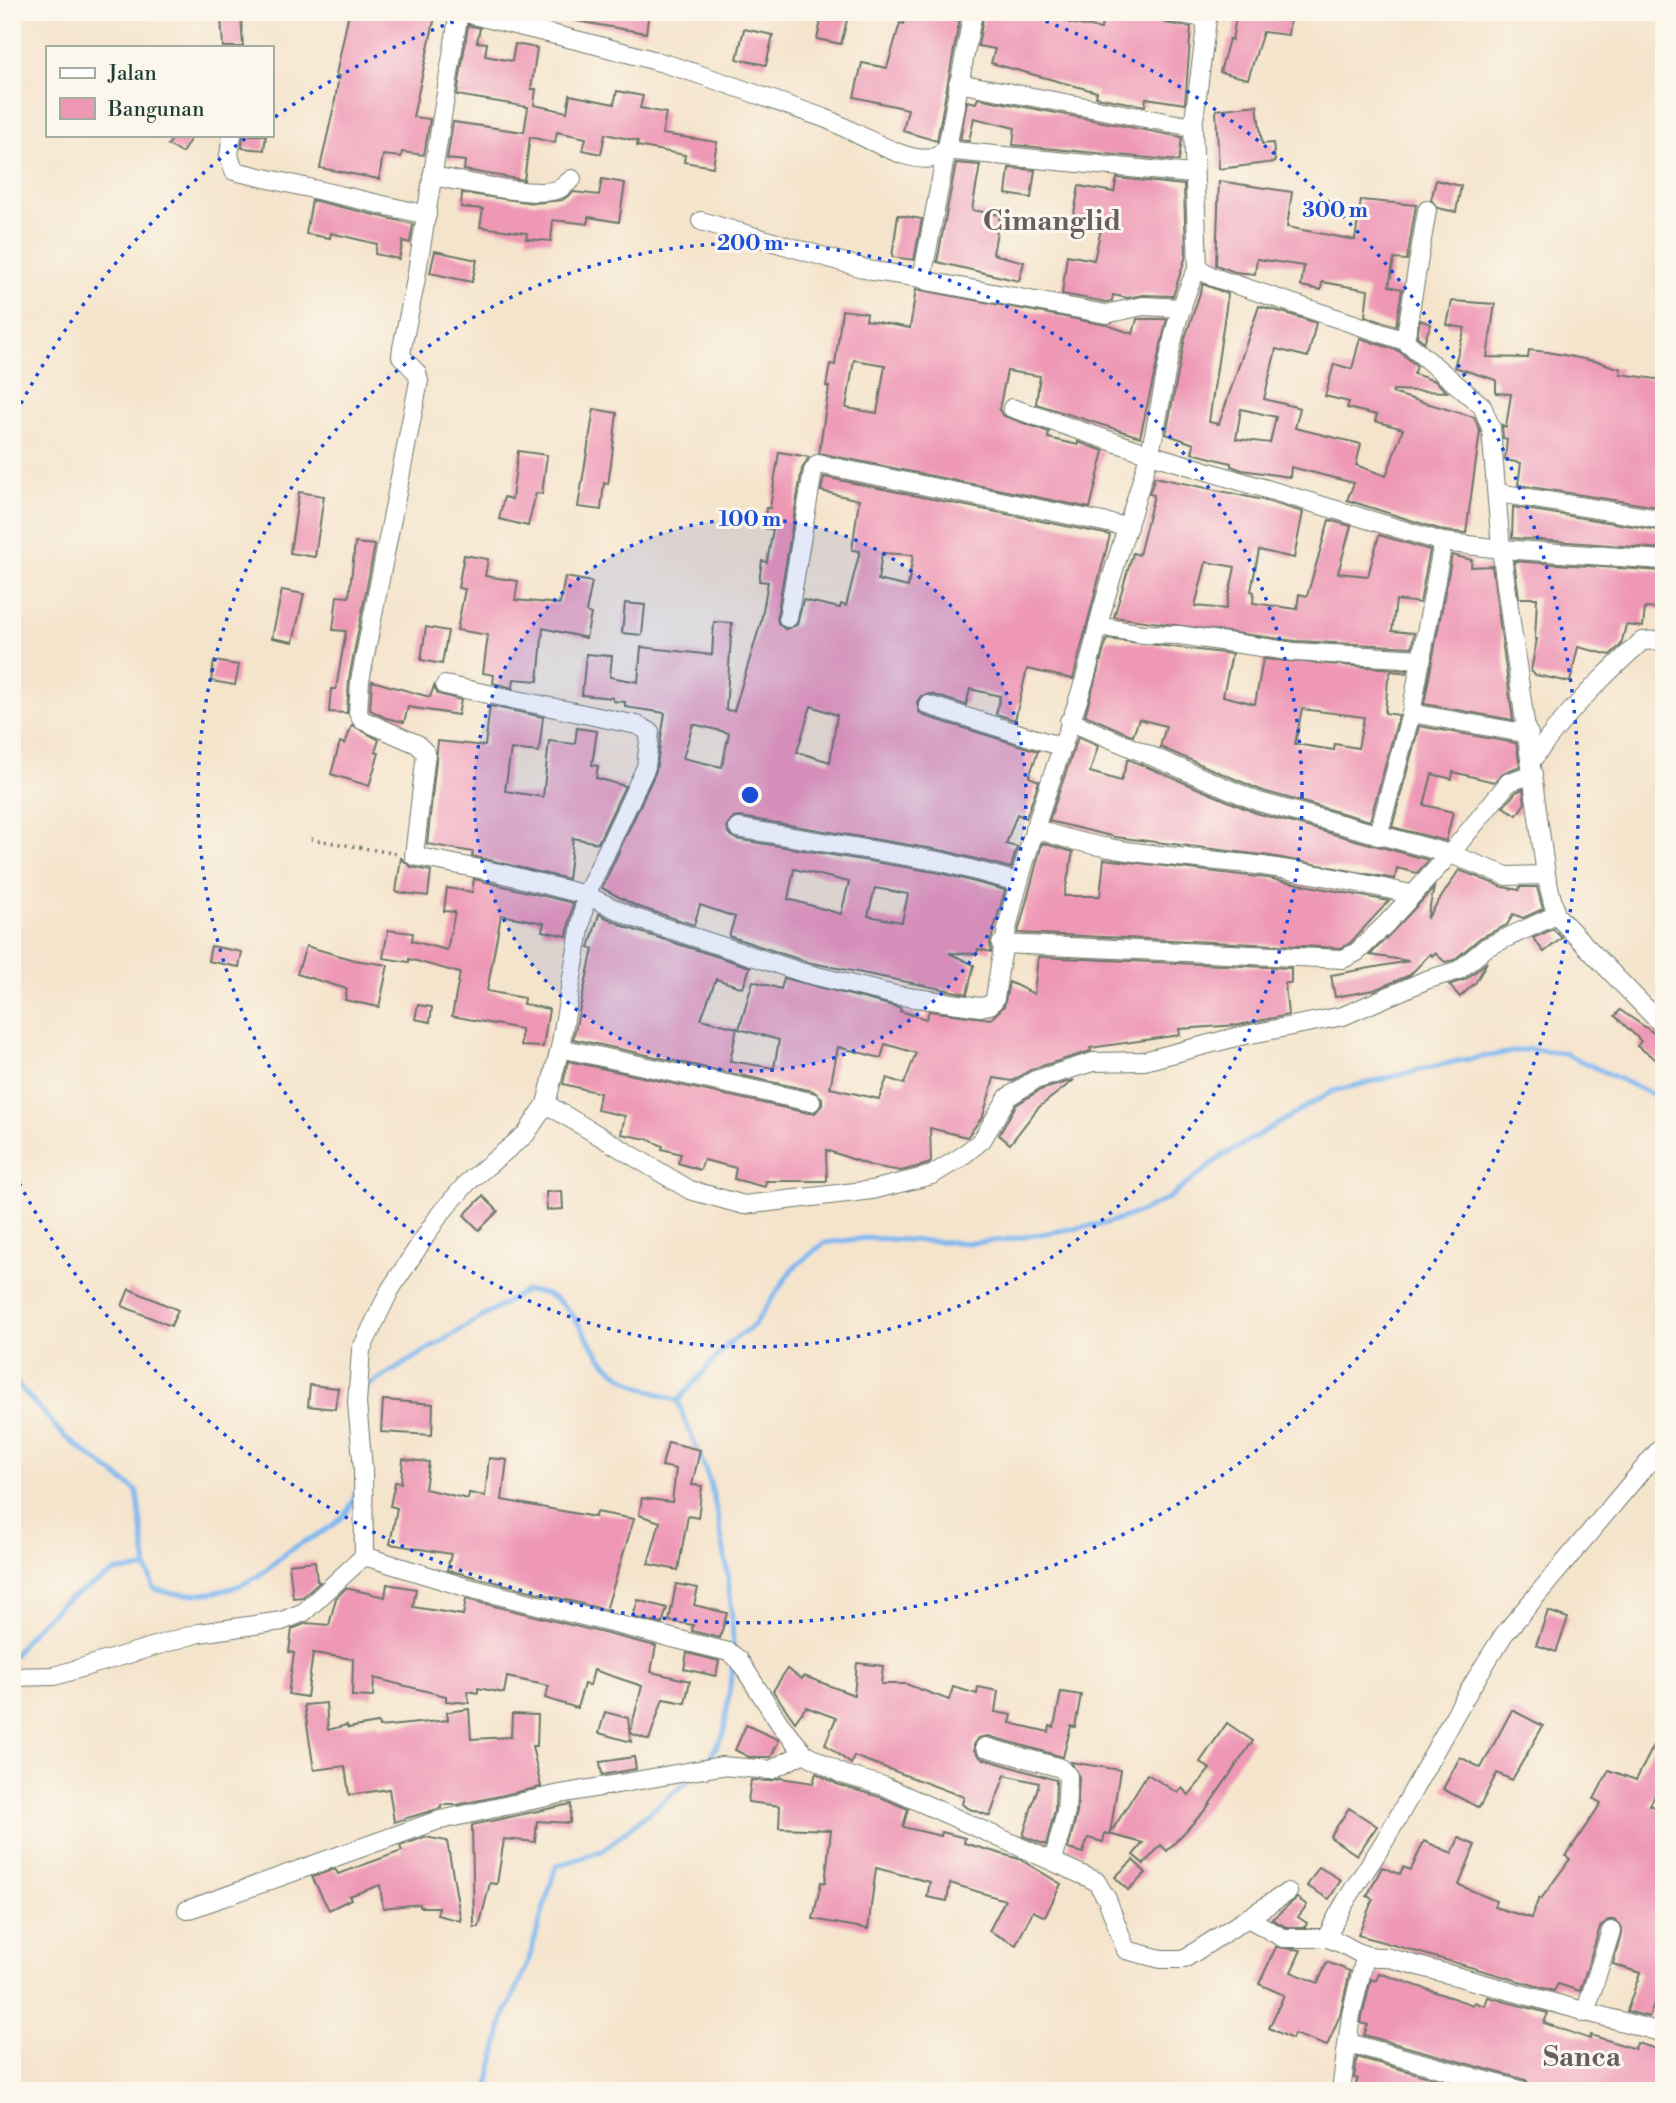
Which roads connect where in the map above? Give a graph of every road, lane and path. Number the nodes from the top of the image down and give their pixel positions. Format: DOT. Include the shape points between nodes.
graph roads {
  1 [pos="461,12"];
  2 [pos="973,12"];
  3 [pos="1167,12"];
  4 [pos="1208,15"];
  5 [pos="958,83"];
  6 [pos="1193,127"];
  7 [pos="232,136"];
  8 [pos="944,150"];
  9 [pos="432,176"];
  10 [pos="572,179"];
  11 [pos="1194,188"];
  12 [pos="1427,210"];
  13 [pos="427,215"];
  14 [pos="701,221"];
  15 [pos="1198,268"];
  16 [pos="922,278"];
  17 [pos="1182,308"];
  18 [pos="1405,341"];
  19 [pos="1012,408"];
  20 [pos="1150,454"];
  21 [pos="1498,493"];
  22 [pos="1664,520"];
  23 [pos="1128,527"];
  24 [pos="1443,542"];
  25 [pos="1501,549"];
  26 [pos="1664,560"];
  27 [pos="788,618"];
  28 [pos="1098,626"];
  29 [pos="1664,640"];
  30 [pos="1422,659"];
  31 [pos="445,684"];
  32 [pos="928,705"];
  33 [pos="1411,713"];
  34 [pos="1069,721"];
  35 [pos="1062,747"];
  36 [pos="1531,752"];
  37 [pos="738,828"];
  38 [pos="1034,828"];
  39 [pos="1378,836"];
  40 [pos="311,839"];
  41 [pos="1446,853"];
  42 [pos="414,856"];
  43 [pos="1548,881"];
  44 [pos="1018,882"];
  45 [pos="1410,894"];
  46 [pos="586,895"];
  47 [pos="1555,911"];
  48 [pos="1001,944"];
  49 [pos="1664,1027"];
  50 [pos="560,1048"];
  51 [pos="811,1102"];
  52 [pos="546,1104"];
  53 [pos="1664,1444"];
  54 [pos="364,1556"];
  55 [pos="12,1677"];
  56 [pos="985,1747"];
  57 [pos="804,1753"];
  58 [pos="1053,1861"];
  59 [pos="1288,1892"];
  60 [pos="187,1910"];
  61 [pos="1248,1918"];
  62 [pos="1611,1931"];
  63 [pos="1327,1938"];
  64 [pos="1366,1958"];
  65 [pos="1585,2013"];
  66 [pos="1664,2033"];
  67 [pos="1349,2043"];
  68 [pos="1341,2091"];
  69 [pos="1523,2091"];
  1 -- 8 [label="street" via="663,63 829,120 912,159 930,161"];
  1 -- 9 [label="street"];
  2 -- 5 [label="street"];
  3 -- 4 [label="street"];
  4 -- 6 [label="street"];
  5 -- 6 [label="street"];
  5 -- 8 [label="street"];
  6 -- 11 [label="street"];
  7 -- 13 [label="street" via="229,155 234,171"];
  8 -- 11 [label="street"];
  8 -- 16 [label="street"];
  9 -- 10 [label="street" via="549,191"];
  9 -- 13 [label="street"];
  11 -- 15 [label="street"];
  12 -- 18 [label="street"];
  13 -- 42 [label="street" via="401,356 419,381 360,681 358,713 362,720 426,753"];
  14 -- 16 [label="street" via="873,271"];
  15 -- 17 [label="street"];
  15 -- 18 [label="street"];
  16 -- 17 [label="street" via="1106,314 1143,306"];
  17 -- 20 [label="street"];
  18 -- 21 [label="street" via="1482,406 1491,428"];
  19 -- 20 [label="street"];
  20 -- 23 [label="street"];
  20 -- 24 [label="street"];
  21 -- 22 [label="street"];
  21 -- 25 [label="street"];
  23 -- 27 [label="street" via="818,464 813,471"];
  23 -- 28 [label="street"];
  24 -- 25 [label="street"];
  24 -- 30 [label="street"];
  25 -- 26 [label="street"];
  25 -- 36 [label="street"];
  28 -- 30 [label="street" via="1294,652"];
  28 -- 34 [label="street"];
  29 -- 36 [label="street" via="1642,641"];
  30 -- 33 [label="street"];
  31 -- 46 [label="street" via="650,732 646,767"];
  32 -- 35 [label="street"];
  33 -- 36 [label="street"];
  33 -- 39 [label="street"];
  34 -- 35 [label="street"];
  34 -- 39 [label="street" via="1259,802"];
  35 -- 38 [label="street"];
  36 -- 41 [label="street"];
  36 -- 43 [label="street"];
  37 -- 44 [label="street" via="943,862"];
  38 -- 44 [label="street"];
  38 -- 45 [label="street" via="1121,852 1261,866"];
  39 -- 41 [label="street"];
  40 -- 42 [label="path"];
  41 -- 43 [label="street" via="1507,876"];
  41 -- 45 [label="street"];
  42 -- 46 [label="street"];
  43 -- 47 [label="street"];
  44 -- 48 [label="street"];
  45 -- 48 [label="street" via="1357,953 1342,958"];
  46 -- 48 [label="street" via="632,917 804,973 895,995 980,1007 995,999"];
  46 -- 50 [label="street"];
  47 -- 49 [label="street"];
  47 -- 52 [label="street" via="1487,947 1459,970 1343,1016 1144,1061 1093,1062 1035,1080 1008,1097 982,1140 961,1157 932,1175 872,1190 744,1205 678,1184"];
  50 -- 51 [label="street"];
  50 -- 52 [label="street"];
  52 -- 54 [label="street" via="526,1134 468,1182 440,1214 390,1290 361,1350 357,1403"];
  53 -- 63 [label="street" via="1519,1613 1482,1666 1370,1866 1339,1908"];
  54 -- 55 [label="street" via="304,1612 282,1622 199,1633 54,1676"];
  54 -- 57 [label="street" via="465,1587 729,1652"];
  56 -- 58 [label="street" via="1061,1768 1068,1776 1066,1812"];
  57 -- 58 [label="street" via="842,1774 884,1786"];
  57 -- 60 [label="street" via="771,1770 721,1766 436,1821"];
  58 -- 61 [label="street" via="1096,1881 1107,1899 1122,1946 1130,1953 1184,1959"];
  59 -- 61 [label="street"];
  61 -- 63 [label="street" via="1283,1938"];
  62 -- 65 [label="street"];
  63 -- 64 [label="street"];
  64 -- 65 [label="street" via="1386,1956"];
  64 -- 67 [label="street" via="1351,2015"];
  65 -- 66 [label="street"];
  67 -- 68 [label="street"];
  67 -- 69 [label="street"];
}
